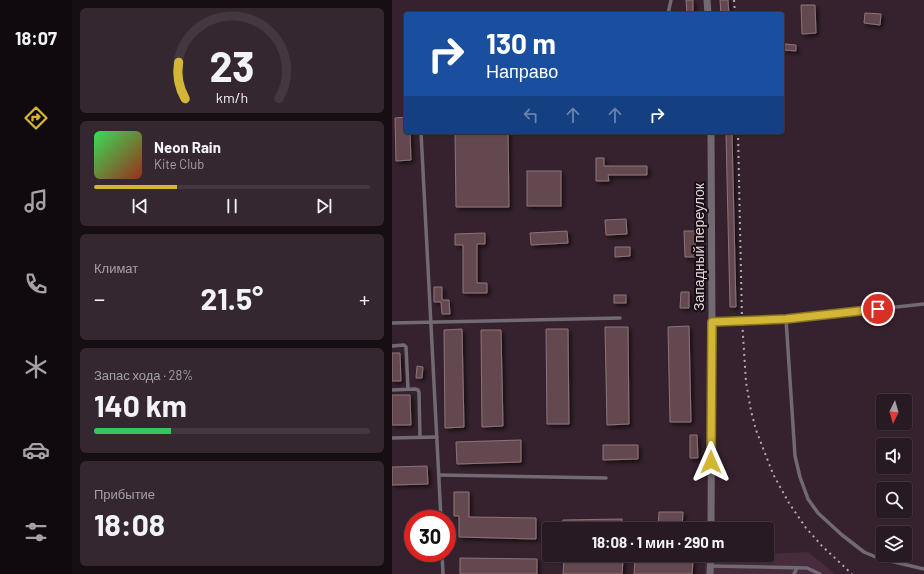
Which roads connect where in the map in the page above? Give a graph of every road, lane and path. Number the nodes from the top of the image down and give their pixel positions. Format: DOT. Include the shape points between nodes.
graph roads {
  1 [pos="671,0"];
  2 [pos="707,0"];
  3 [pos="668,12"];
  4 [pos="708,12"];
  5 [pos="421,134"];
  6 [pos="711,134"];
  7 [pos="924,304"];
  8 [pos="620,318"];
  9 [pos="786,319"];
  10 [pos="431,322"];
  11 [pos="712,322"];
  12 [pos="392,323"];
  13 [pos="392,346"];
  14 [pos="408,389"];
  15 [pos="392,390"];
  16 [pos="437,436"];
  17 [pos="420,437"];
  18 [pos="392,438"];
  19 [pos="438,475"];
  20 [pos="606,478"];
  21 [pos="440,510"];
  22 [pos="711,522"];
  23 [pos="443,562"];
  24 [pos="710,562"];
  25 [pos="710,566"];
  26 [pos="797,568"];
  27 [pos="924,569"];
  28 [pos="444,574"];
  29 [pos="710,574"];
  30 [pos="794,574"];
  31 [pos="820,574"];
  1 -- 3 [label="lane"];
  2 -- 4 [label="street"];
  5 -- 10 [label="lane"];
  6 -- 11 [label="street, Западный переулок"];
  7 -- 9 [label="lane"];
  8 -- 10 [label="lane"];
  9 -- 11 [label="lane"];
  9 -- 27 [label="lane" via="795,456 808,498 818,513 864,552"];
  10 -- 12 [label="lane"];
  10 -- 16 [label="lane"];
  11 -- 22 [label="street, Западный переулок"];
  13 -- 14 [label="lane" via="406,347"];
  14 -- 15 [label="lane"];
  14 -- 17 [label="lane" via="416,389 419,392"];
  16 -- 17 [label="lane"];
  16 -- 19 [label="lane"];
  17 -- 18 [label="lane"];
  19 -- 20 [label="lane"];
  19 -- 21 [label="lane"];
  23 -- 28 [label="lane"];
  24 -- 25 [label="street"];
  25 -- 26 [label="lane"];
  25 -- 29 [label="street"];
  26 -- 30 [label="lane"];
  26 -- 31 [label="lane" via="808,568"];
}
